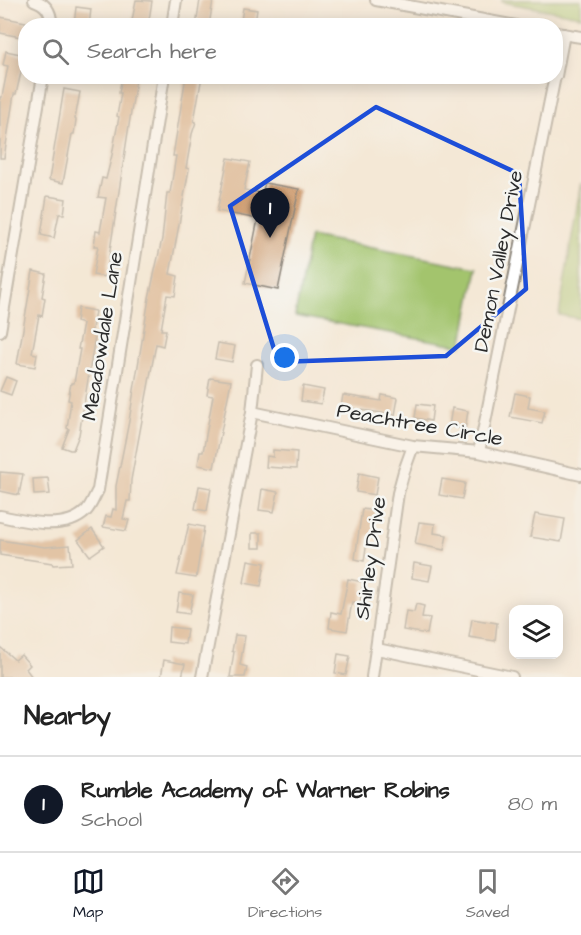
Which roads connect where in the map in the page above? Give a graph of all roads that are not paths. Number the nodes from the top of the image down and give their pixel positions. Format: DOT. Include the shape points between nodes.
graph roads {
  1 [pos="34,0"];
  2 [pos="176,0"];
  3 [pos="376,0"];
  4 [pos="50,18"];
  5 [pos="173,18"];
  6 [pos="473,18"];
  7 [pos="563,34"];
  8 [pos="581,37"];
  9 [pos="42,84"];
  10 [pos="163,84"];
  11 [pos="553,84"];
  12 [pos="0,331"];
  13 [pos="257,365"];
  14 [pos="252,412"];
  15 [pos="413,446"];
  16 [pos="479,452"];
  17 [pos="581,476"];
  18 [pos="0,516"];
  19 [pos="377,649"];
  20 [pos="202,677"];
  21 [pos="372,677"];
  22 [pos="512,677"];
  1 -- 4 [label="street" via="45,6"];
  2 -- 5 [label="street"];
  3 -- 6 [label="street"];
  7 -- 8 [label="street"];
  9 -- 12 [label="street"];
  10 -- 18 [label="street, Meadowdale Lane" via="98,490 86,510 59,523"];
  11 -- 16 [label="street, Demon Valley Drive"];
  13 -- 14 [label="street"];
  14 -- 15 [label="street, Peachtree Circle"];
  14 -- 20 [label="street"];
  15 -- 16 [label="street, Peachtree Circle"];
  15 -- 19 [label="street, Shirley Drive" via="398,493"];
  16 -- 17 [label="street, Peachtree Circle"];
  19 -- 21 [label="street, Shirley Drive"];
  19 -- 22 [label="street"];
}
